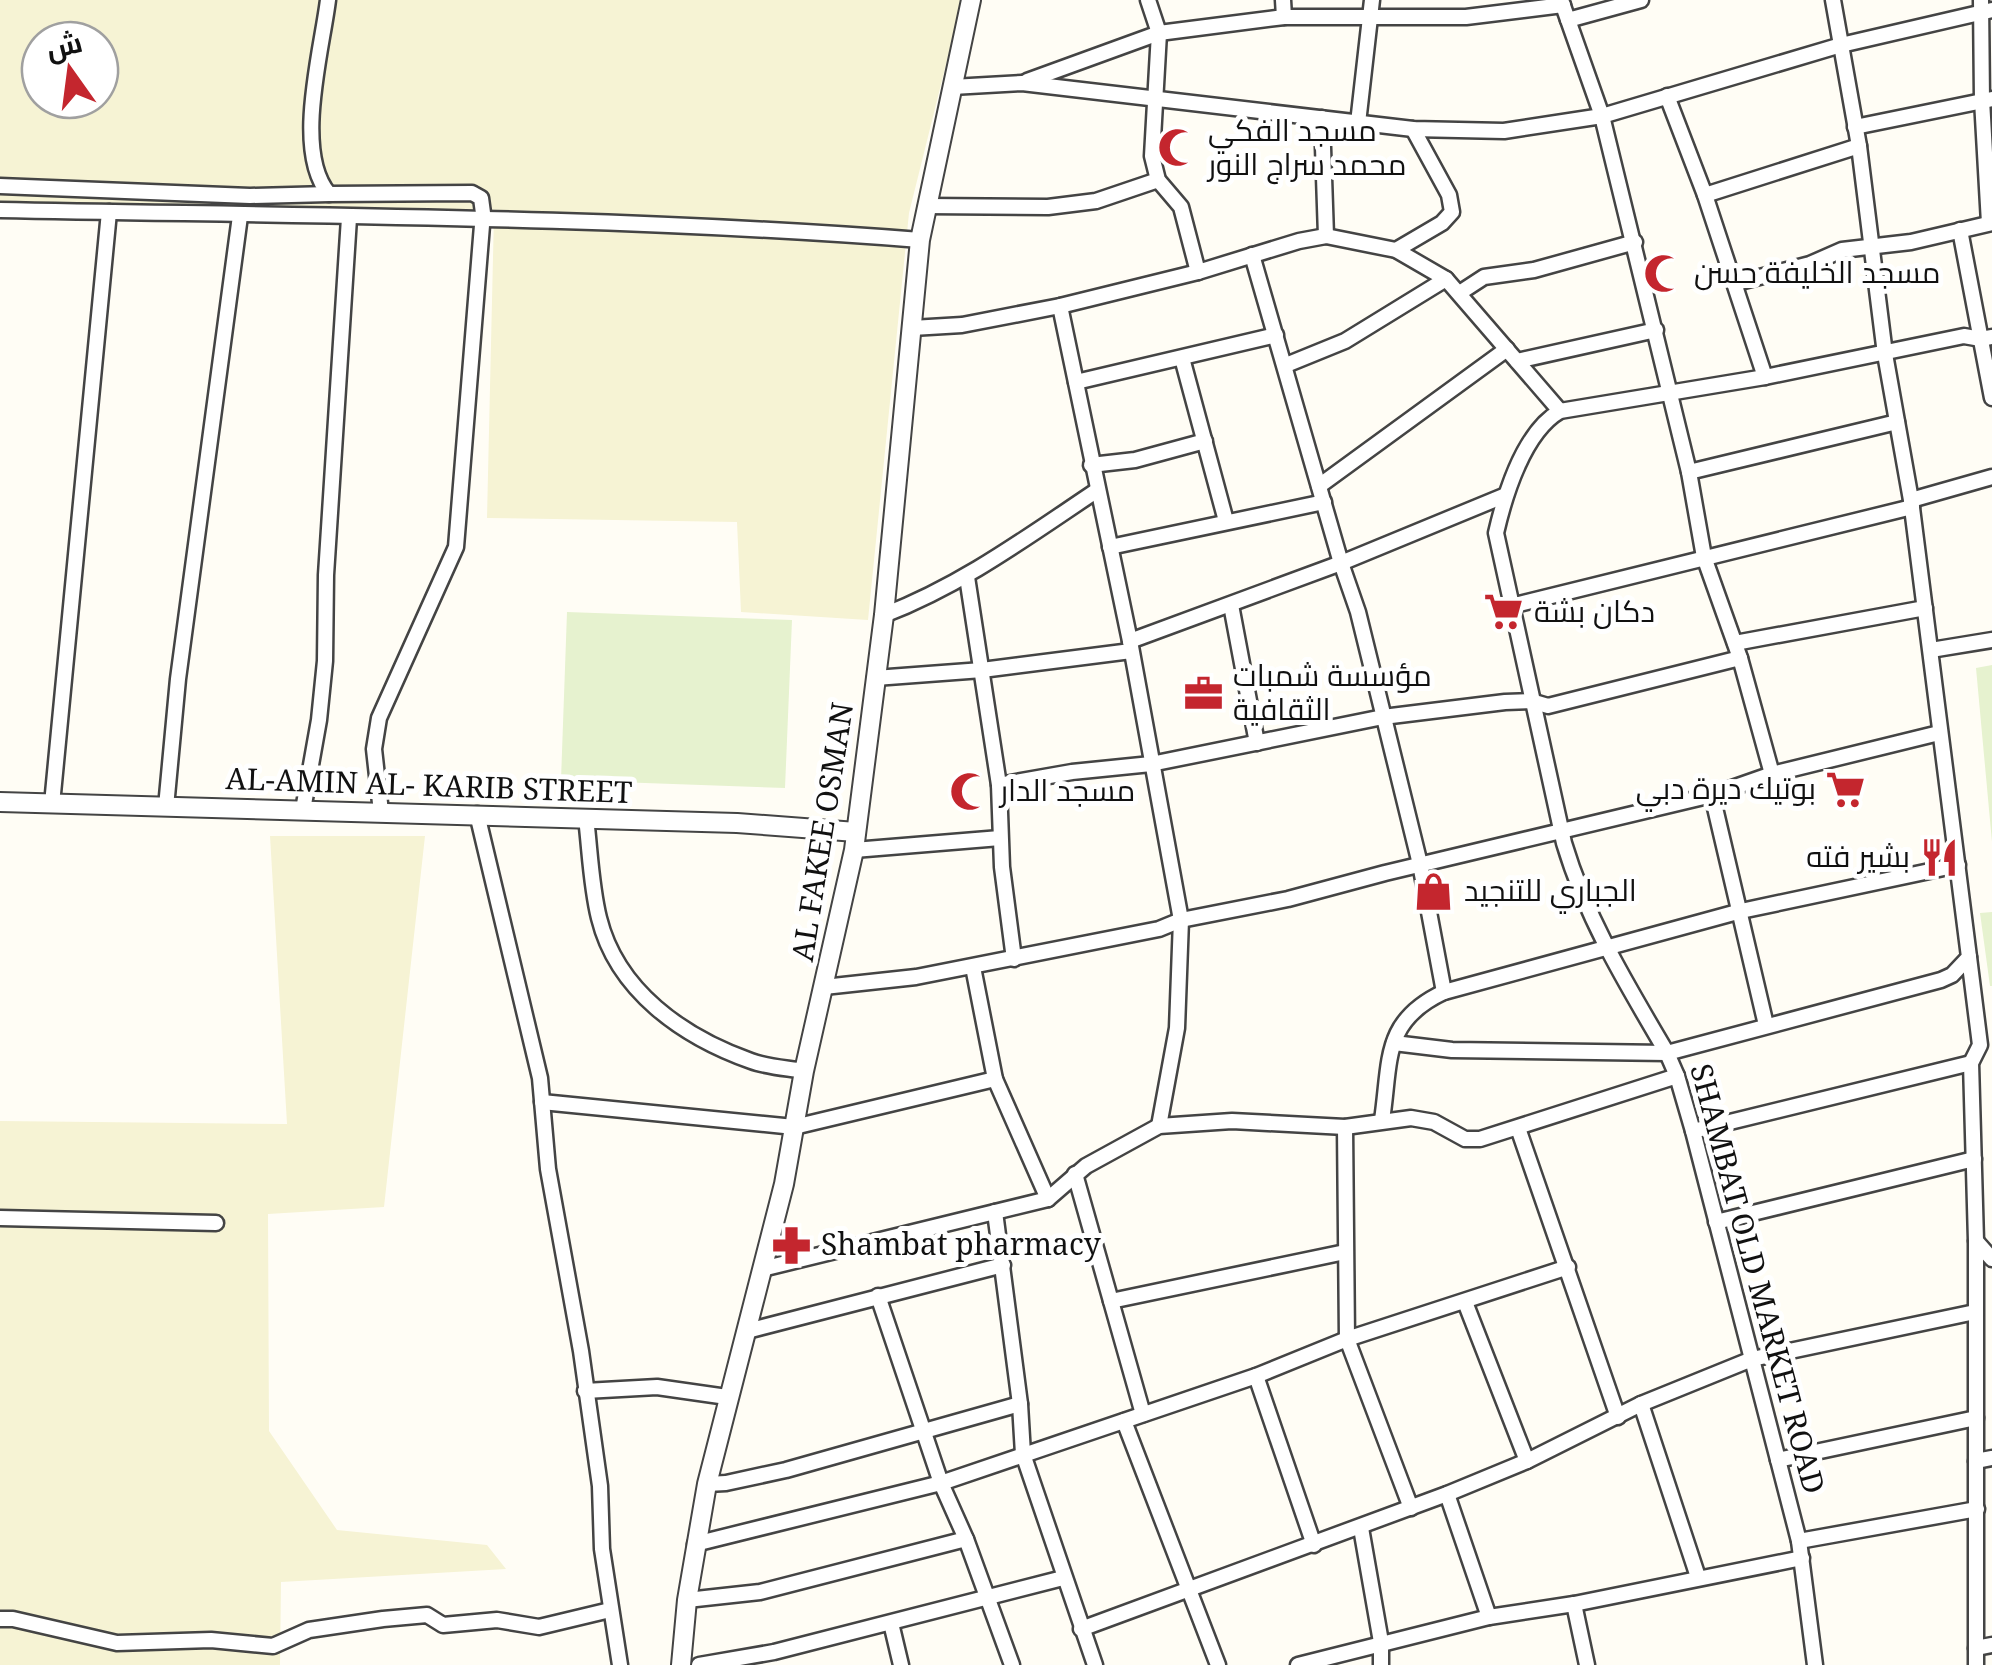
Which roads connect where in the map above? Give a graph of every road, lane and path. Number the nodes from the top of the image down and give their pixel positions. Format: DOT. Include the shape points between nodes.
graph roads {
  1 [pos="328,0"];
  2 [pos="971,0"];
  3 [pos="1148,0"];
  4 [pos="1283,0"];
  5 [pos="1372,0"];
  6 [pos="1642,0"];
  7 [pos="1833,0"];
  8 [pos="1564,8"];
  9 [pos="1985,8"];
  10 [pos="1284,17"];
  11 [pos="1370,18"];
  12 [pos="1159,33"];
  13 [pos="1841,45"];
  14 [pos="1022,83"];
  15 [pos="952,88"];
  16 [pos="1668,96"];
  17 [pos="1987,99"];
  18 [pos="1156,101"];
  19 [pos="1602,116"];
  20 [pos="1322,118"];
  21 [pos="1358,123"];
  22 [pos="1856,128"];
  23 [pos="1412,129"];
  24 [pos="1859,146"];
  25 [pos="1158,180"];
  26 [pos="0,186"];
  27 [pos="329,194"];
  28 [pos="1705,195"];
  29 [pos="926,206"];
  30 [pos="0,210"];
  31 [pos="109,212"];
  32 [pos="240,216"];
  33 [pos="349,218"];
  34 [pos="482,221"];
  35 [pos="1991,223"];
  36 [pos="1960,230"];
  37 [pos="1326,236"];
  38 [pos="920,240"];
  39 [pos="1635,242"];
  40 [pos="1869,245"];
  41 [pos="1396,250"];
  42 [pos="1252,255"];
  43 [pos="1198,272"];
  44 [pos="1446,279"];
  45 [pos="1736,283"];
  46 [pos="1460,292"];
  47 [pos="1060,306"];
  48 [pos="912,328"];
  49 [pos="1656,330"];
  50 [pos="1276,336"];
  51 [pos="1987,338"];
  52 [pos="1506,349"];
  53 [pos="1885,354"];
  54 [pos="1182,358"];
  55 [pos="1517,361"];
  56 [pos="1286,366"];
  57 [pos="1765,376"];
  58 [pos="1076,382"];
  59 [pos="1670,394"];
  60 [pos="1992,398"];
  61 [pos="1560,411"];
  62 [pos="1897,422"];
  63 [pos="1204,441"];
  64 [pos="1091,465"];
  65 [pos="1689,472"];
  66 [pos="1992,477"];
  67 [pos="1319,486"];
  68 [pos="1096,491"];
  69 [pos="1506,494"];
  70 [pos="1324,502"];
  71 [pos="1911,503"];
  72 [pos="1226,522"];
  73 [pos="1110,548"];
  74 [pos="1704,557"];
  75 [pos="1341,563"];
  76 [pos="967,578"];
  77 [pos="1230,604"];
  78 [pos="1511,606"];
  79 [pos="1925,608"];
  80 [pos="884,615"];
  81 [pos="1992,640"];
  82 [pos="1131,646"];
  83 [pos="1931,650"];
  84 [pos="1738,651"];
  85 [pos="982,670"];
  86 [pos="875,678"];
  87 [pos="1532,701"];
  88 [pos="1383,717"];
  89 [pos="1939,733"];
  90 [pos="1257,743"];
  91 [pos="1151,764"];
  92 [pos="1772,774"];
  93 [pos="998,785"];
  94 [pos="1712,795"];
  95 [pos="0,802"];
  96 [pos="52,804"];
  97 [pos="166,806"];
  98 [pos="303,810"];
  99 [pos="381,812"];
  100 [pos="477,814"];
  101 [pos="586,818"];
  102 [pos="1561,832"];
  103 [pos="1000,838"];
  104 [pos="855,841"];
  105 [pos="1420,864"];
  106 [pos="1958,865"];
  107 [pos="1741,912"];
  108 [pos="1182,920"];
  109 [pos="1606,948"];
  110 [pos="1969,958"];
  111 [pos="1014,959"];
  112 [pos="974,967"];
  113 [pos="824,987"];
  114 [pos="1444,992"];
  115 [pos="1766,1025"];
  116 [pos="1394,1043"];
  117 [pos="1986,1045"];
  118 [pos="1667,1054"];
  119 [pos="1970,1063"];
  120 [pos="804,1071"];
  121 [pos="1678,1076"];
  122 [pos="995,1079"];
  123 [pos="542,1102"];
  124 [pos="1382,1120"];
  125 [pos="1159,1126"];
  126 [pos="1345,1126"];
  127 [pos="794,1127"];
  128 [pos="1518,1128"];
  129 [pos="1694,1131"];
  130 [pos="1974,1159"];
  131 [pos="1075,1174"];
  132 [pos="1048,1199"];
  133 [pos="996,1212"];
  134 [pos="0,1218"];
  135 [pos="1716,1222"];
  136 [pos="216,1223"];
  137 [pos="1976,1241"];
  138 [pos="1345,1252"];
  139 [pos="1992,1259"];
  140 [pos="1003,1265"];
  141 [pos="1568,1267"];
  142 [pos="762,1268"];
  143 [pos="878,1296"];
  144 [pos="1111,1301"];
  145 [pos="1465,1302"];
  146 [pos="1976,1312"];
  147 [pos="747,1331"];
  148 [pos="1347,1339"];
  149 [pos="1752,1359"];
  150 [pos="1256,1376"];
  151 [pos="585,1391"];
  152 [pos="727,1397"];
  153 [pos="1020,1404"];
  154 [pos="1641,1404"];
  155 [pos="1143,1414"];
  156 [pos="1618,1416"];
  157 [pos="1976,1418"];
  158 [pos="1124,1421"];
  159 [pos="924,1430"];
  160 [pos="1023,1454"];
  161 [pos="1992,1458"];
  162 [pos="1778,1460"];
  163 [pos="1976,1461"];
  164 [pos="1527,1462"];
  165 [pos="940,1483"];
  166 [pos="707,1484"];
  167 [pos="1448,1494"];
  168 [pos="1412,1508"];
  169 [pos="1977,1509"];
  170 [pos="1361,1528"];
  171 [pos="966,1539"];
  172 [pos="1799,1541"];
  173 [pos="695,1544"];
  174 [pos="1314,1545"];
  175 [pos="1802,1558"];
  176 [pos="1698,1577"];
  177 [pos="1063,1578"];
  178 [pos="1188,1588"];
  179 [pos="989,1598"];
  180 [pos="687,1600"];
  181 [pos="1574,1604"];
  182 [pos="610,1610"];
  183 [pos="1489,1617"];
  184 [pos="0,1618"];
  185 [pos="891,1624"];
  186 [pos="1081,1629"];
  187 [pos="1381,1642"];
  188 [pos="1984,1646"];
  189 [pos="776,1658"];
  190 [pos="620,1665"];
  191 [pos="681,1665"];
  192 [pos="699,1665"];
  193 [pos="900,1665"];
  194 [pos="1012,1665"];
  195 [pos="1095,1665"];
  196 [pos="1218,1665"];
  197 [pos="1298,1665"];
  198 [pos="1382,1665"];
  199 [pos="1587,1665"];
  200 [pos="1815,1665"];
  201 [pos="1976,1665"];
  1 -- 27 [label="street" via="312,116 313,160"];
  2 -- 15 [label="street, AL FAKEE OSMAN"];
  3 -- 12 [label="street"];
  4 -- 10 [label="street"];
  5 -- 11 [label="street"];
  6 -- 8 [label="street"];
  7 -- 13 [label="street"];
  8 -- 11 [label="street"];
  8 -- 19 [label="street"];
  9 -- 13 [label="street"];
  9 -- 17 [label="street"];
  10 -- 11 [label="street"];
  10 -- 12 [label="street"];
  11 -- 21 [label="street"];
  12 -- 14 [label="street"];
  12 -- 18 [label="street"];
  13 -- 16 [label="street"];
  13 -- 22 [label="street"];
  14 -- 15 [label="street"];
  14 -- 18 [label="street"];
  15 -- 29 [label="street, AL FAKEE OSMAN"];
  16 -- 19 [label="street"];
  16 -- 28 [label="street"];
  17 -- 22 [label="street"];
  17 -- 35 [label="street"];
  18 -- 20 [label="street"];
  18 -- 25 [label="street" via="1152,156"];
  19 -- 23 [label="street" via="1504,131"];
  19 -- 39 [label="street"];
  20 -- 21 [label="street"];
  20 -- 37 [label="street"];
  21 -- 23 [label="street"];
  22 -- 24 [label="street"];
  23 -- 41 [label="street" via="1452,212"];
  24 -- 28 [label="street"];
  24 -- 40 [label="street"];
  25 -- 29 [label="street" via="1096,201 1048,208"];
  25 -- 43 [label="street" via="1181,208"];
  26 -- 27 [label="street"];
  27 -- 34 [label="street" via="472,193 480,198"];
  28 -- 45 [label="street"];
  29 -- 38 [label="street, AL FAKEE OSMAN"];
  30 -- 31 [label="street"];
  31 -- 32 [label="street"];
  31 -- 96 [label="street"];
  32 -- 33 [label="street"];
  32 -- 97 [label="street"];
  33 -- 34 [label="street"];
  33 -- 98 [label="street" via="325,660"];
  34 -- 38 [label="street"];
  34 -- 99 [label="street" via="456,547 379,718 374,749"];
  35 -- 36 [label="street"];
  36 -- 40 [label="street"];
  36 -- 51 [label="street"];
  37 -- 41 [label="street"];
  37 -- 42 [label="street"];
  38 -- 48 [label="street, AL FAKEE OSMAN"];
  39 -- 46 [label="street" via="1484,277"];
  39 -- 49 [label="street"];
  40 -- 45 [label="street"];
  40 -- 53 [label="street"];
  41 -- 44 [label="street"];
  42 -- 43 [label="street"];
  42 -- 50 [label="street"];
  43 -- 47 [label="street"];
  44 -- 46 [label="street"];
  44 -- 56 [label="street" via="1345,341"];
  45 -- 57 [label="street"];
  46 -- 52 [label="street"];
  47 -- 48 [label="street"];
  47 -- 58 [label="street"];
  48 -- 80 [label="street, AL FAKEE OSMAN"];
  49 -- 55 [label="street"];
  49 -- 59 [label="street"];
  50 -- 54 [label="street"];
  50 -- 56 [label="street"];
  51 -- 53 [label="street" via="1964,336"];
  51 -- 60 [label="street"];
  52 -- 55 [label="street"];
  52 -- 67 [label="street"];
  53 -- 57 [label="street"];
  53 -- 62 [label="street"];
  54 -- 58 [label="street"];
  54 -- 63 [label="street"];
  55 -- 61 [label="street"];
  56 -- 67 [label="street"];
  57 -- 59 [label="street"];
  58 -- 64 [label="street"];
  59 -- 61 [label="street"];
  59 -- 65 [label="street"];
  61 -- 69 [label="street" via="1540,425"];
  62 -- 65 [label="street"];
  62 -- 71 [label="street"];
  63 -- 64 [label="street"];
  63 -- 72 [label="street"];
  64 -- 68 [label="street"];
  65 -- 74 [label="street"];
  66 -- 71 [label="street"];
  67 -- 70 [label="street"];
  68 -- 73 [label="street"];
  68 -- 76 [label="street"];
  69 -- 75 [label="street"];
  69 -- 78 [label="street" via="1496,533"];
  70 -- 72 [label="street"];
  70 -- 75 [label="street"];
  71 -- 74 [label="street"];
  71 -- 79 [label="street"];
  72 -- 73 [label="street"];
  73 -- 82 [label="street"];
  74 -- 78 [label="street"];
  74 -- 84 [label="street"];
  75 -- 77 [label="street"];
  75 -- 88 [label="street"];
  76 -- 80 [label="street"];
  76 -- 85 [label="street"];
  77 -- 82 [label="street"];
  77 -- 90 [label="street"];
  78 -- 87 [label="street"];
  79 -- 83 [label="street"];
  79 -- 84 [label="street"];
  80 -- 86 [label="street, AL FAKEE OSMAN"];
  81 -- 83 [label="street"];
  82 -- 85 [label="street"];
  82 -- 91 [label="street"];
  83 -- 89 [label="street"];
  84 -- 87 [label="street" via="1548,706"];
  84 -- 92 [label="street"];
  85 -- 86 [label="street"];
  85 -- 93 [label="street"];
  86 -- 104 [label="street, AL FAKEE OSMAN"];
  87 -- 88 [label="street"];
  87 -- 102 [label="street"];
  88 -- 90 [label="street"];
  88 -- 105 [label="street"];
  89 -- 92 [label="street"];
  89 -- 106 [label="street"];
  90 -- 91 [label="street"];
  91 -- 93 [label="street"];
  91 -- 108 [label="street"];
  92 -- 94 [label="street"];
  93 -- 103 [label="street"];
  94 -- 102 [label="street"];
  94 -- 107 [label="street"];
  95 -- 96 [label="street, AL-AMIN AL- KARIB STREET"];
  96 -- 97 [label="street, AL-AMIN AL- KARIB STREET"];
  97 -- 98 [label="street, AL-AMIN AL- KARIB STREET"];
  98 -- 99 [label="street, AL-AMIN AL- KARIB STREET"];
  99 -- 100 [label="street, AL-AMIN AL- KARIB STREET"];
  100 -- 101 [label="street, AL-AMIN AL- KARIB STREET"];
  100 -- 123 [label="street"];
  101 -- 104 [label="street, AL-AMIN AL- KARIB STREET" via="737,823"];
  101 -- 120 [label="street" via="599,916 635,989 698,1037 754,1062"];
  102 -- 105 [label="street"];
  102 -- 109 [label="street"];
  103 -- 104 [label="street"];
  103 -- 111 [label="street"];
  104 -- 113 [label="street, AL FAKEE OSMAN"];
  105 -- 108 [label="street"];
  105 -- 114 [label="street"];
  106 -- 107 [label="street"];
  106 -- 110 [label="street"];
  107 -- 109 [label="street"];
  107 -- 115 [label="street"];
  108 -- 111 [label="street"];
  108 -- 125 [label="street" via="1177,1028"];
  109 -- 114 [label="street"];
  109 -- 118 [label="street"];
  110 -- 115 [label="street, SHAMBAT OLD MARKET ROAD" via="1942,980"];
  110 -- 117 [label="street"];
  111 -- 112 [label="street"];
  112 -- 113 [label="street"];
  112 -- 122 [label="street"];
  113 -- 120 [label="street, AL FAKEE OSMAN"];
  114 -- 116 [label="street" via="1408,1014"];
  115 -- 118 [label="street, SHAMBAT OLD MARKET ROAD"];
  116 -- 118 [label="street"];
  116 -- 124 [label="street"];
  117 -- 119 [label="street"];
  118 -- 121 [label="street, SHAMBAT OLD MARKET ROAD"];
  119 -- 129 [label="street"];
  119 -- 130 [label="street"];
  120 -- 127 [label="street, AL FAKEE OSMAN"];
  121 -- 128 [label="street"];
  121 -- 129 [label="street, SHAMBAT OLD MARKET ROAD"];
  122 -- 127 [label="street"];
  122 -- 132 [label="street"];
  123 -- 127 [label="street"];
  123 -- 151 [label="street"];
  124 -- 126 [label="street"];
  124 -- 128 [label="street" via="1434,1122 1469,1139"];
  125 -- 126 [label="street" via="1232,1120"];
  125 -- 131 [label="street"];
  126 -- 138 [label="street"];
  127 -- 142 [label="street, AL FAKEE OSMAN"];
  128 -- 141 [label="street"];
  129 -- 135 [label="street, SHAMBAT OLD MARKET ROAD"];
  130 -- 135 [label="street"];
  130 -- 137 [label="street"];
  131 -- 132 [label="street"];
  131 -- 144 [label="street"];
  132 -- 133 [label="street"];
  133 -- 140 [label="street"];
  133 -- 142 [label="street"];
  134 -- 136 [label="street"];
  135 -- 149 [label="street, SHAMBAT OLD MARKET ROAD"];
  137 -- 139 [label="street"];
  137 -- 146 [label="street"];
  138 -- 144 [label="street"];
  138 -- 148 [label="street"];
  140 -- 143 [label="street"];
  140 -- 153 [label="street"];
  141 -- 145 [label="street"];
  141 -- 156 [label="street"];
  142 -- 147 [label="street, AL FAKEE OSMAN"];
  143 -- 147 [label="street"];
  143 -- 159 [label="street"];
  144 -- 155 [label="street"];
  145 -- 148 [label="street"];
  145 -- 164 [label="street"];
  146 -- 149 [label="street"];
  146 -- 157 [label="street"];
  147 -- 152 [label="street, AL FAKEE OSMAN"];
  148 -- 150 [label="street"];
  148 -- 168 [label="street"];
  149 -- 154 [label="street"];
  149 -- 162 [label="street, SHAMBAT OLD MARKET ROAD"];
  150 -- 155 [label="street"];
  150 -- 174 [label="street"];
  151 -- 152 [label="street" via="657,1387"];
  151 -- 182 [label="street"];
  152 -- 166 [label="street, AL FAKEE OSMAN"];
  153 -- 159 [label="street"];
  153 -- 160 [label="street"];
  154 -- 156 [label="street"];
  154 -- 176 [label="street"];
  155 -- 158 [label="street"];
  156 -- 164 [label="street"];
  157 -- 162 [label="street"];
  157 -- 163 [label="street"];
  158 -- 160 [label="street"];
  158 -- 178 [label="street"];
  159 -- 165 [label="street"];
  159 -- 166 [label="street" via="786,1470"];
  160 -- 165 [label="street"];
  160 -- 177 [label="street"];
  161 -- 163 [label="street"];
  162 -- 172 [label="street, SHAMBAT OLD MARKET ROAD"];
  163 -- 169 [label="street"];
  164 -- 167 [label="street"];
  165 -- 171 [label="street"];
  165 -- 173 [label="street"];
  166 -- 173 [label="street, AL FAKEE OSMAN"];
  167 -- 168 [label="street"];
  167 -- 183 [label="street"];
  168 -- 170 [label="street"];
  169 -- 172 [label="street"];
  169 -- 188 [label="street"];
  170 -- 174 [label="street"];
  170 -- 187 [label="street"];
  171 -- 179 [label="street"];
  171 -- 180 [label="street" via="760,1592"];
  172 -- 175 [label="street, SHAMBAT OLD MARKET ROAD"];
  173 -- 180 [label="street, AL FAKEE OSMAN"];
  174 -- 178 [label="street"];
  175 -- 176 [label="street"];
  175 -- 200 [label="street, SHAMBAT OLD MARKET ROAD"];
  176 -- 181 [label="street"];
  177 -- 179 [label="street"];
  177 -- 186 [label="street"];
  178 -- 186 [label="street"];
  178 -- 196 [label="street"];
  179 -- 185 [label="street"];
  179 -- 194 [label="street"];
  180 -- 191 [label="street, AL FAKEE OSMAN"];
  181 -- 183 [label="street"];
  181 -- 199 [label="street"];
  182 -- 184 [label="street" via="539,1627 497,1620 442,1625 427,1615 383,1619 309,1630 273,1646 118,1643"];
  182 -- 190 [label="street"];
  183 -- 187 [label="street"];
  185 -- 189 [label="street"];
  185 -- 193 [label="street"];
  186 -- 195 [label="street"];
  187 -- 197 [label="street"];
  187 -- 198 [label="street"];
  188 -- 201 [label="street"];
  189 -- 192 [label="street"];
}
